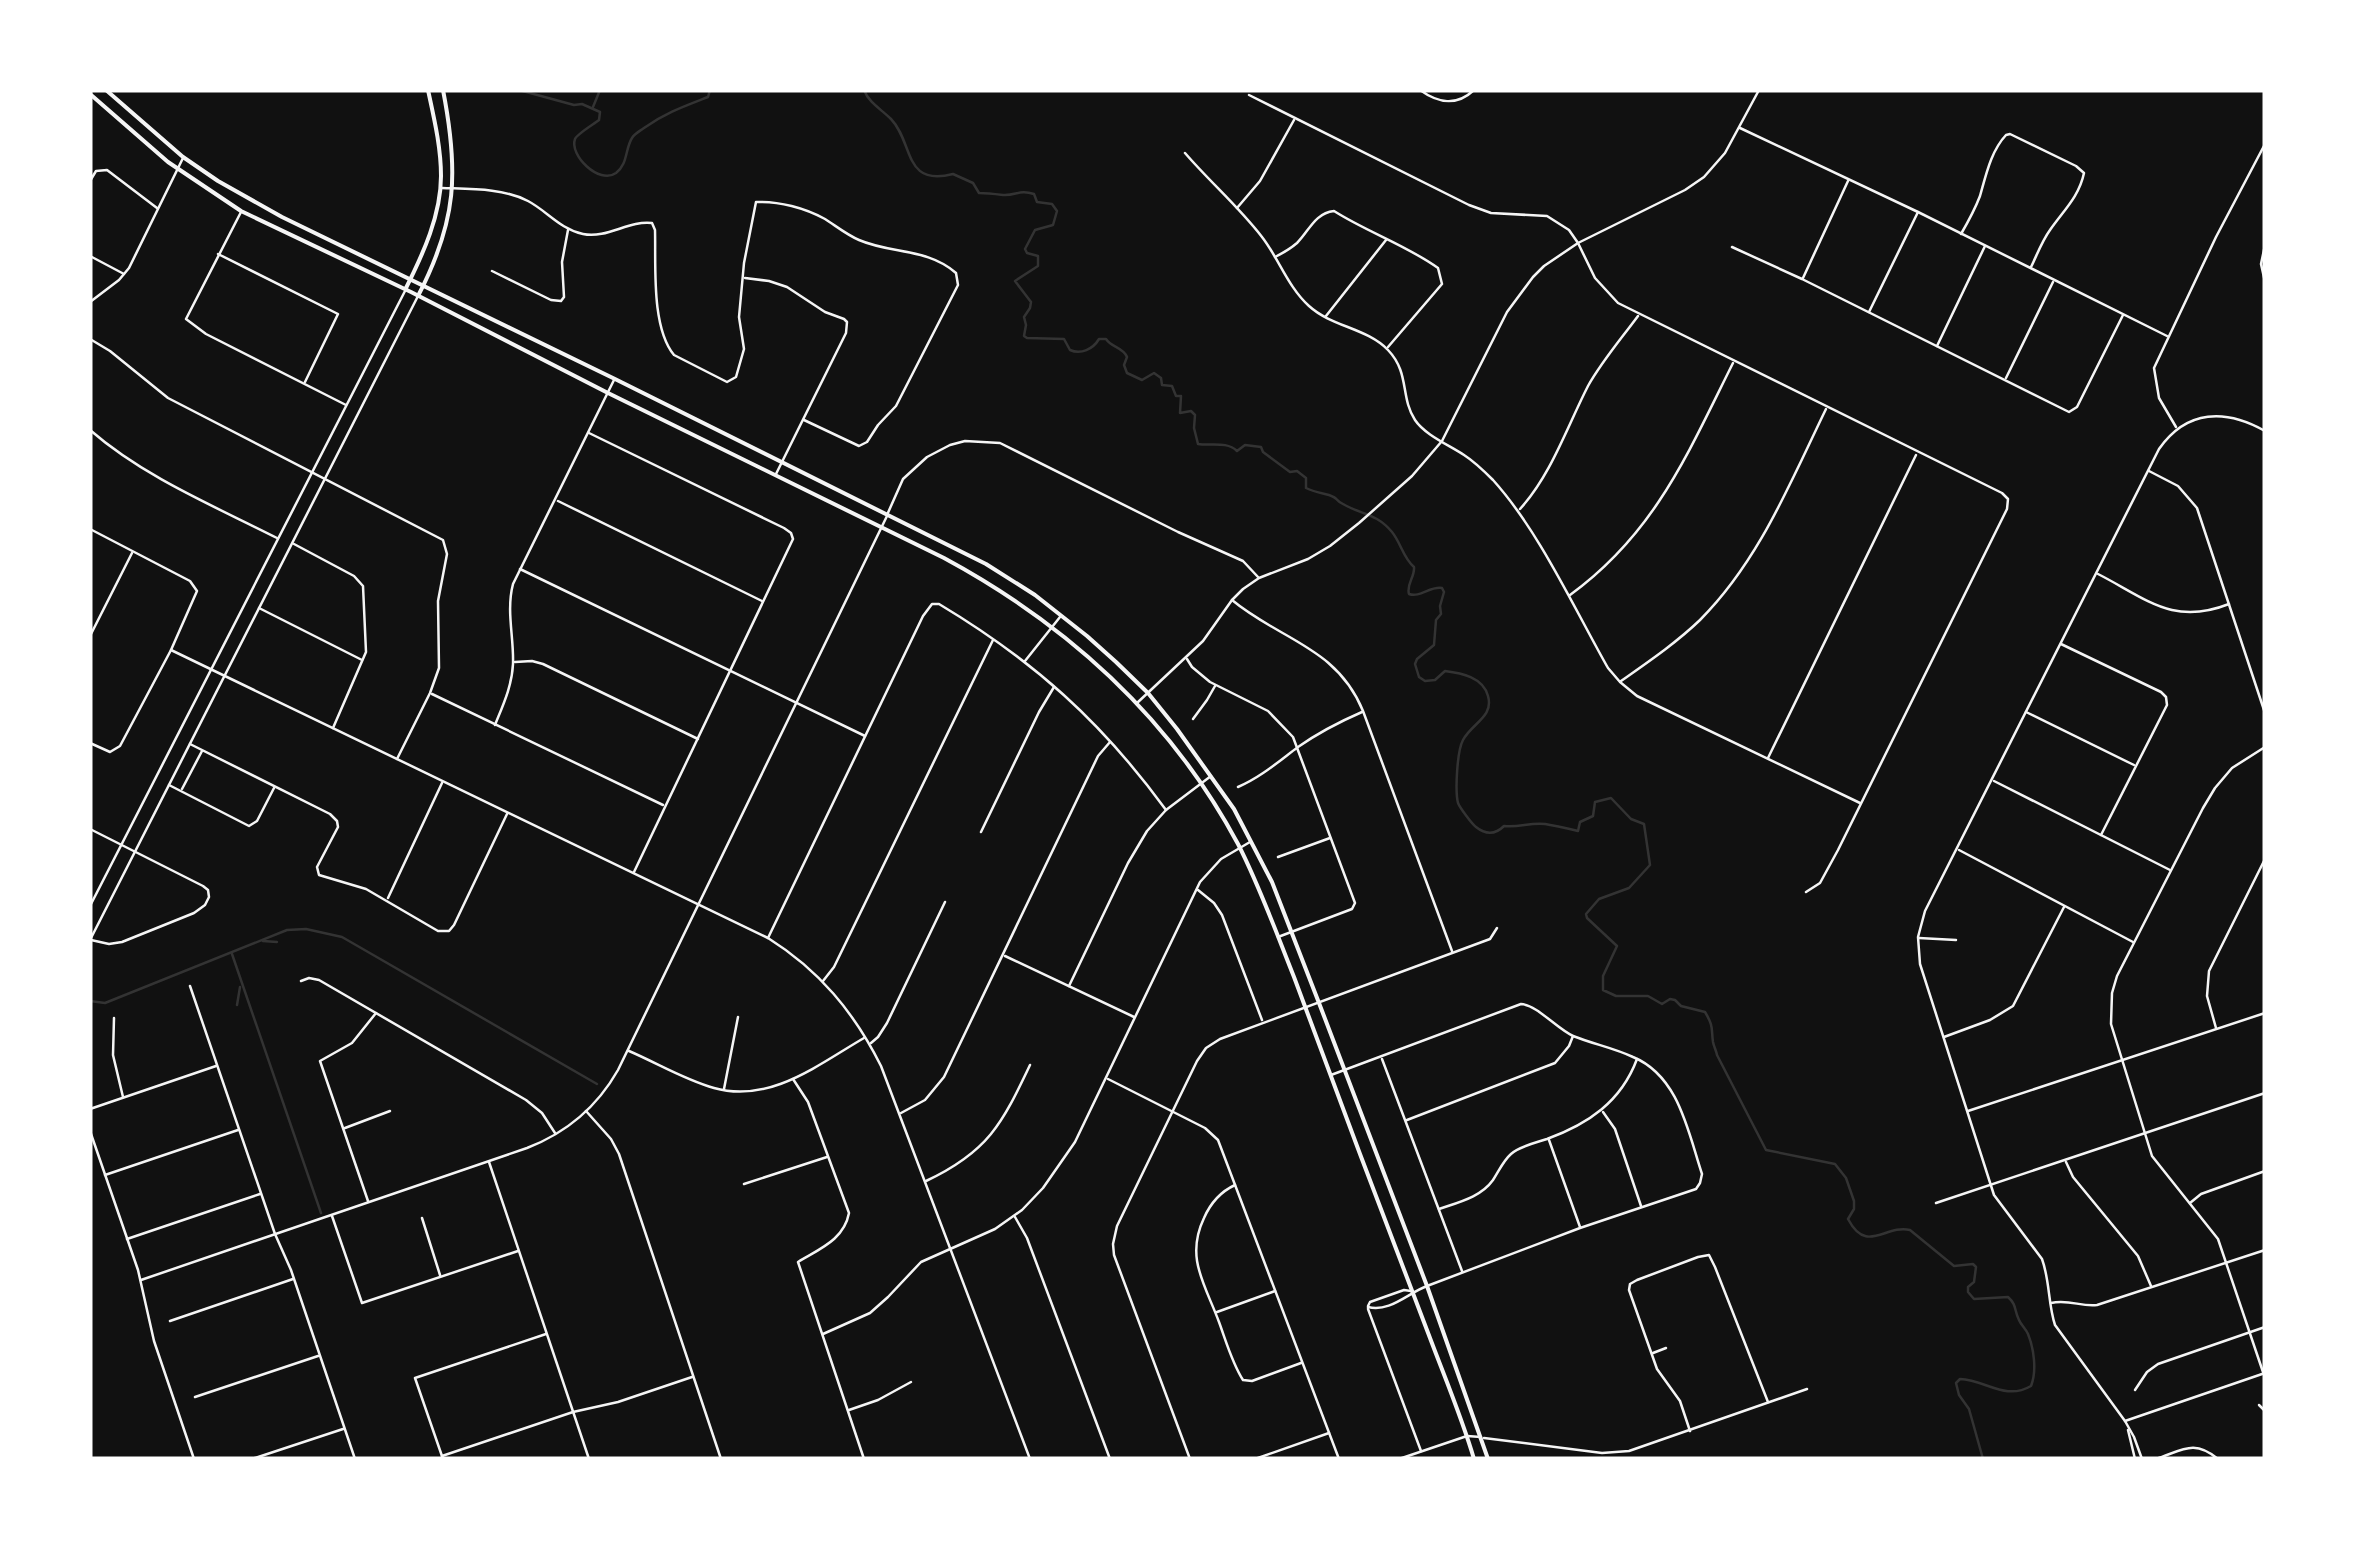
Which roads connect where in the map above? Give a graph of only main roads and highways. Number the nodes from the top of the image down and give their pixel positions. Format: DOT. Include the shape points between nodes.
graph roads {
  1 [pos="106,90"];
  2 [pos="428,90"];
  3 [pos="443,90"];
  4 [pos="90,94"];
  5 [pos="410,279"];
  6 [pos="423,286"];
  7 [pos="405,290"];
  8 [pos="418,296"];
  9 [pos="497,322"];
  10 [pos="490,334"];
  11 [pos="548,347"];
  12 [pos="542,360"];
  13 [pos="1474,1459"];
  14 [pos="1488,1459"];
  1 -- 5 [label="main road" via="218,181"];
  2 -- 5 [label="main road" via="441,188"];
  3 -- 6 [label="main road" via="453,189"];
  4 -- 7 [label="main road" via="145,144 241,210"];
  5 -- 6 [label="main road"];
  5 -- 7 [label="main road"];
  6 -- 8 [label="main road"];
  6 -- 9 [label="main road"];
  7 -- 8 [label="main road"];
  8 -- 10 [label="main road"];
  9 -- 10 [label="main road"];
  9 -- 11 [label="main road"];
  10 -- 12 [label="main road"];
  11 -- 12 [label="main road"];
  11 -- 14 [label="main road" via="986,564 1087,636 1148,693 1252,841 1346,1070"];
  12 -- 13 [label="main road" via="992,584 1105,670 1136,704 1201,783 1239,846"];
}
